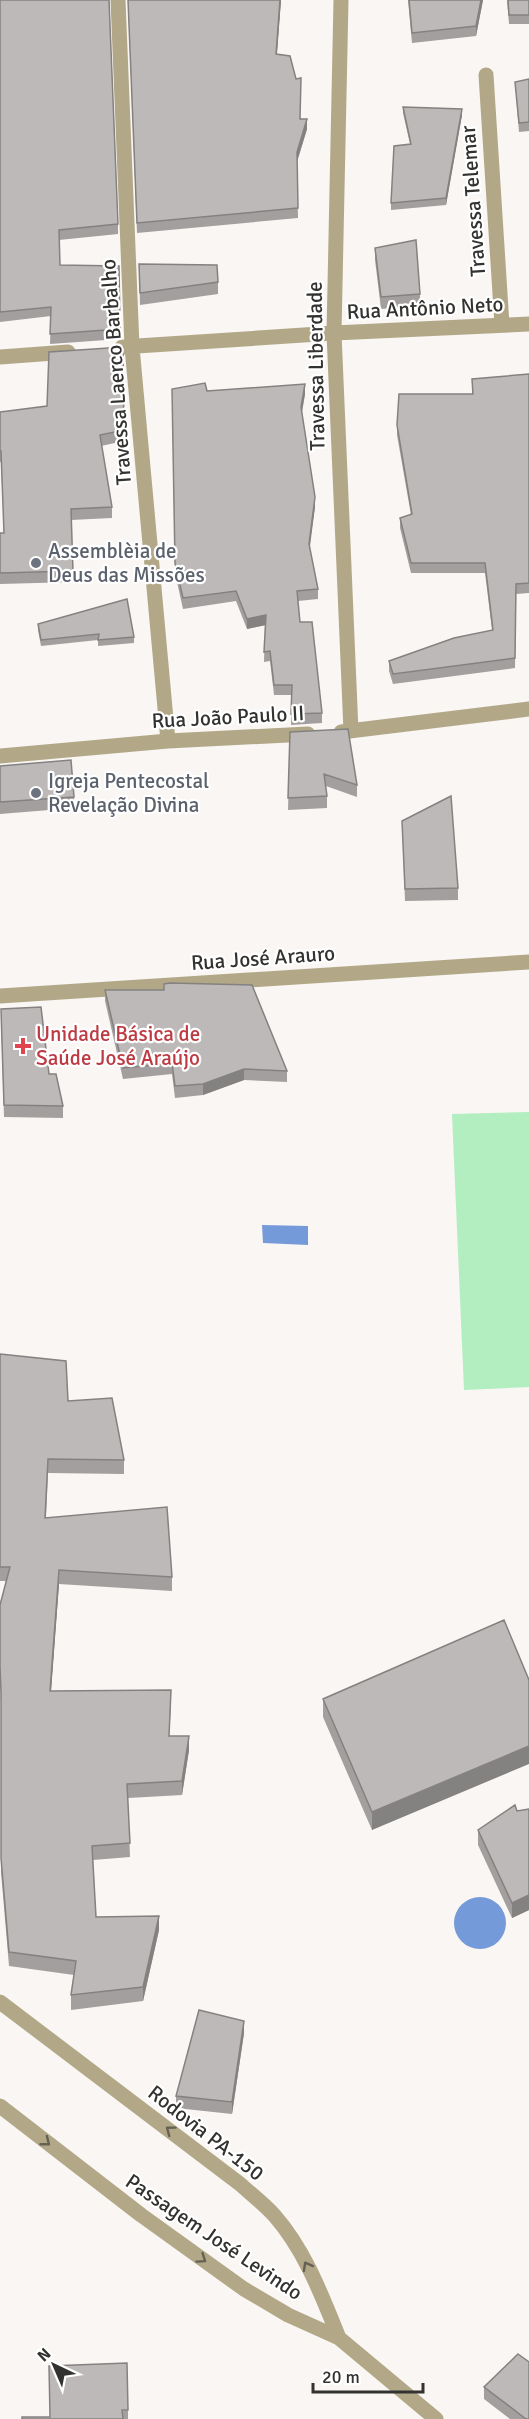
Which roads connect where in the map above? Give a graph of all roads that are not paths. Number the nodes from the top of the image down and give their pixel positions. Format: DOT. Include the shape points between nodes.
graph roads {
  1 [pos="118,0"];
  2 [pos="341,0"];
  3 [pos="486,75"];
  4 [pos="529,324"];
  5 [pos="502,325"];
  6 [pos="334,333"];
  7 [pos="132,346"];
  8 [pos="110,348"];
  9 [pos="88,350"];
  10 [pos="0,357"];
  11 [pos="529,709"];
  12 [pos="351,731"];
  13 [pos="168,741"];
  14 [pos="0,756"];
  15 [pos="529,962"];
  16 [pos="0,996"];
  17 [pos="0,2002"];
  18 [pos="0,2106"];
  19 [pos="339,2338"];
  20 [pos="436,2419"];
  1 -- 7 [label="street, Travessa Laerco Barbalho"];
  2 -- 6 [label="street, Travessa Liberdade"];
  3 -- 5 [label="street, Travessa Telemar"];
  4 -- 5 [label="street, Rua Antônio Neto"];
  5 -- 6 [label="street, Rua Antônio Neto"];
  6 -- 7 [label="street, Rua Antônio Neto"];
  6 -- 12 [label="street, Travessa Liberdade"];
  7 -- 8 [label="street, Rua Antônio Neto"];
  7 -- 13 [label="street, Travessa Laerco Barbalho"];
  9 -- 10 [label="street"];
  11 -- 12 [label="street, Rua João Paulo II"];
  12 -- 13 [label="street, Rua João Paulo II"];
  13 -- 14 [label="street, Rua João Paulo II"];
  15 -- 16 [label="street, Rua José Arauro"];
  19 -- 17 [label="street, Rodovia PA-150, one-way" via="316,2282 274,2216 240,2184"];
  18 -- 19 [label="street, Passagem José Levindo, one-way" via="244,2289"];
  19 -- 20 [label="street, Passagem José Levindo"];
}
